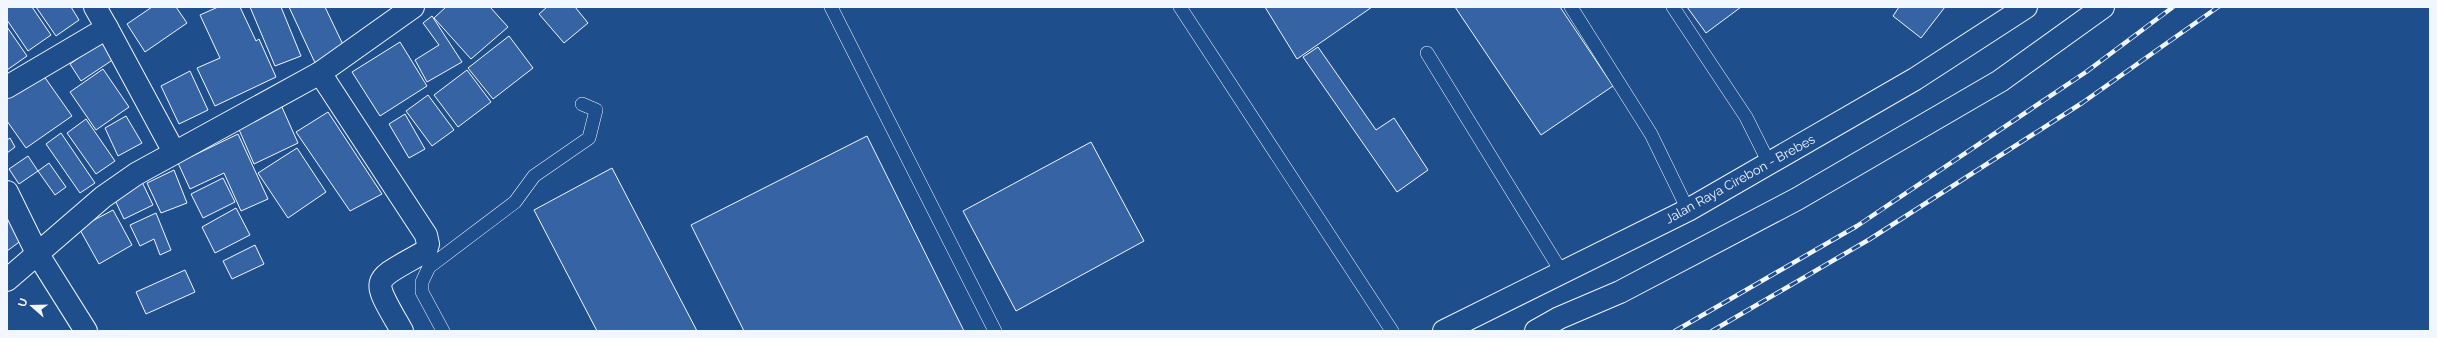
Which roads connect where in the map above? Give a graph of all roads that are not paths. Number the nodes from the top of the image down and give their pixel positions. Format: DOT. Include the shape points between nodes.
graph roads {
  1 [pos="95,7"];
  2 [pos="413,7"];
  3 [pos="831,7"];
  4 [pos="1180,7"];
  5 [pos="1571,7"];
  6 [pos="1673,7"];
  7 [pos="2026,7"];
  8 [pos="2103,7"];
  9 [pos="107,28"];
  10 [pos="1427,53"];
  11 [pos="320,73"];
  12 [pos="7,88"];
  13 [pos="582,104"];
  14 [pos="174,152"];
  15 [pos="1769,163"];
  16 [pos="7,192"];
  17 [pos="1688,210"];
  18 [pos="37,253"];
  19 [pos="1561,272"];
  20 [pos="7,280"];
  21 [pos="86,331"];
  22 [pos="402,331"];
  23 [pos="443,331"];
  24 [pos="995,331"];
  25 [pos="1392,331"];
  26 [pos="1444,331"];
  27 [pos="1536,331"];
  1 -- 9 [label="main road"];
  2 -- 11 [label="main road"];
  3 -- 24 [label="lane"];
  4 -- 25 [label="lane"];
  5 -- 17 [label="lane" via="1652,134"];
  6 -- 15 [label="lane" via="1746,118"];
  7 -- 15 [label="main road, Jalan Raya Cirebon - Brebes" via="1915,79"];
  8 -- 27 [label="main road" via="2000,81 1797,199 1620,292 1559,318"];
  9 -- 12 [label="main road"];
  9 -- 14 [label="main road"];
  10 -- 19 [label="lane"];
  11 -- 14 [label="main road"];
  11 -- 22 [label="main road" via="426,235 426,251 385,274 379,282 379,291"];
  13 -- 23 [label="lane" via="596,110 589,138 534,176 515,202 428,268 422,282 422,292"];
  14 -- 18 [label="main road" via="114,188"];
  15 -- 17 [label="main road, Jalan Raya Cirebon - Brebes"];
  16 -- 18 [label="main road"];
  17 -- 19 [label="main road, Jalan Raya Cirebon - Brebes"];
  18 -- 20 [label="main road"];
  18 -- 21 [label="main road"];
  19 -- 26 [label="main road, Jalan Raya Cirebon - Brebes"];
}
